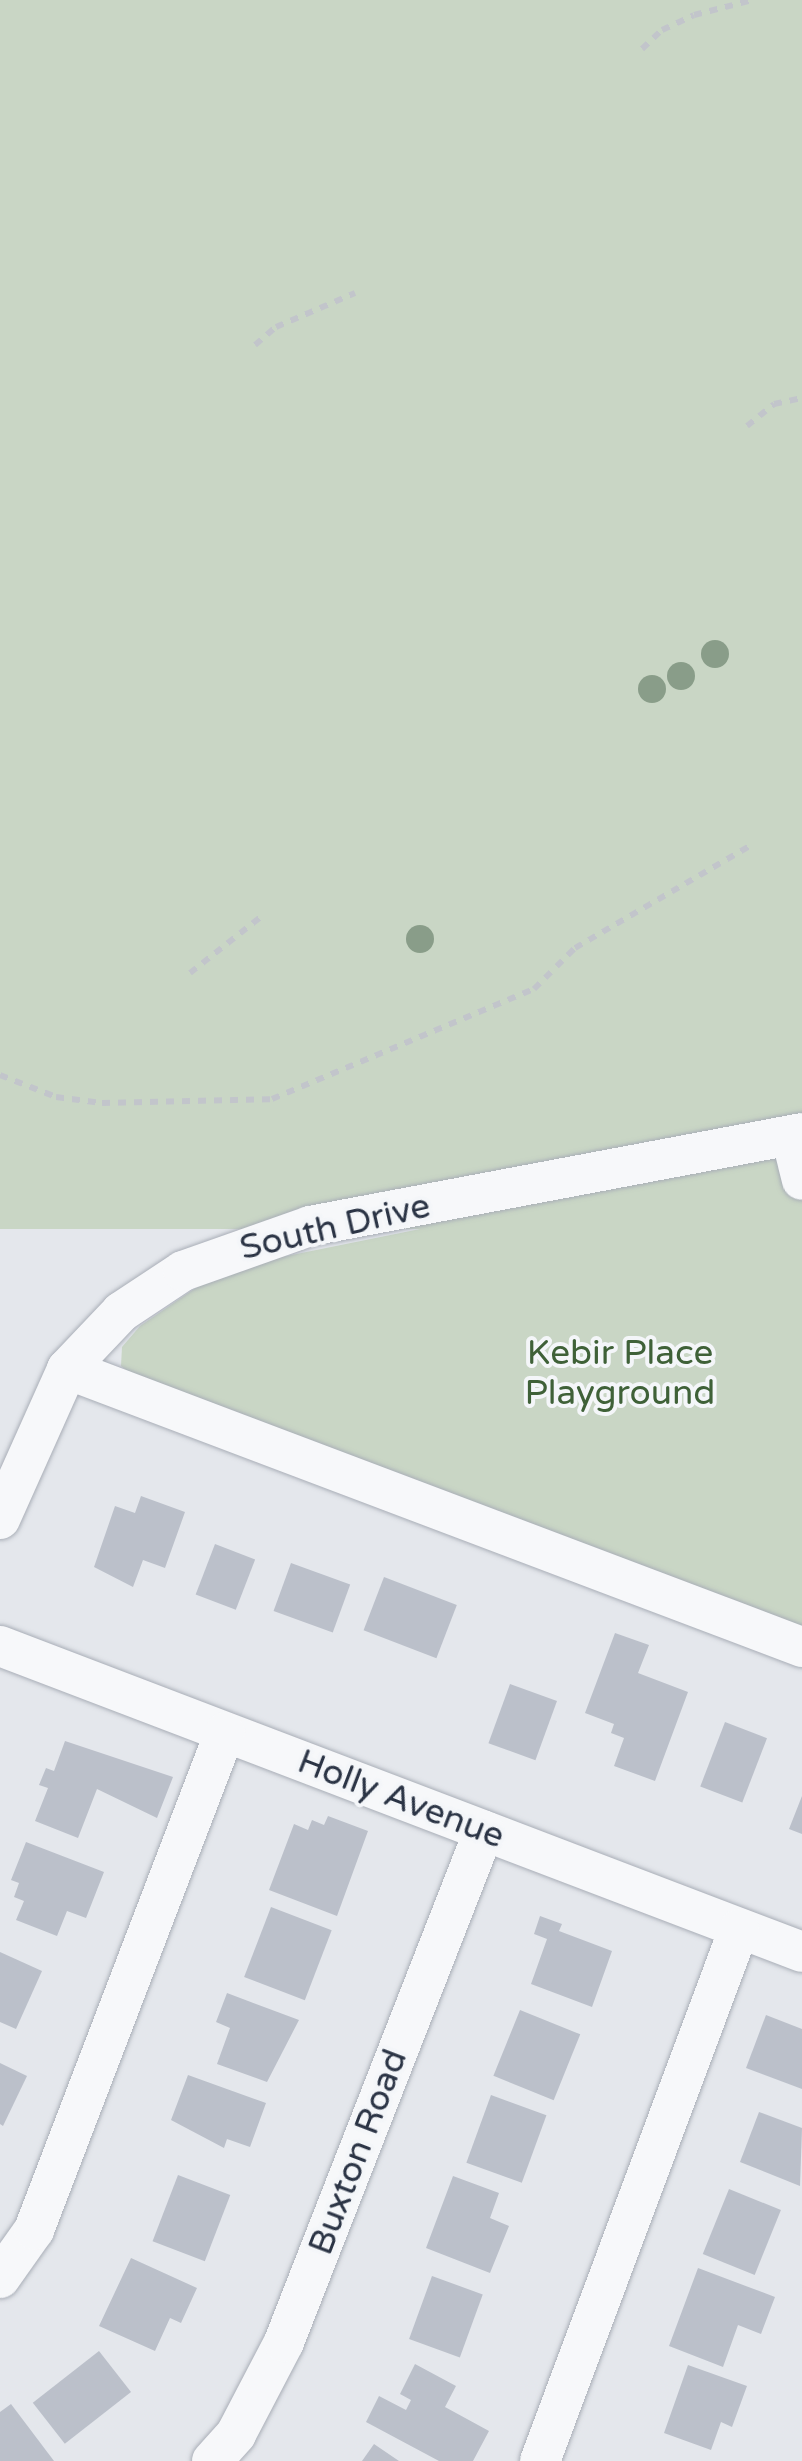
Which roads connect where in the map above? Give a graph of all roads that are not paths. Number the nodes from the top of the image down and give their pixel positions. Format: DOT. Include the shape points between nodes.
graph roads {
  1 [pos="797,1134"];
  2 [pos="802,1180"];
  3 [pos="67,1369"];
  4 [pos="0,1519"];
  5 [pos="0,1646"];
  6 [pos="802,1647"];
  7 [pos="225,1732"];
  8 [pos="484,1831"];
  9 [pos="739,1929"];
  10 [pos="802,1952"];
  11 [pos="0,2278"];
  12 [pos="212,2461"];
  13 [pos="540,2461"];
  1 -- 2 [label="street"];
  1 -- 3 [label="street, South Drive" via="244,1244 183,1271 121,1312"];
  3 -- 4 [label="street, South Drive"];
  3 -- 6 [label="street"];
  5 -- 7 [label="street, Holly Avenue"];
  7 -- 8 [label="street, Holly Avenue"];
  7 -- 11 [label="street" via="34,2230"];
  8 -- 9 [label="street, Holly Avenue"];
  8 -- 12 [label="street, Buxton Road" via="284,2342 236,2434"];
  9 -- 10 [label="street, Holly Avenue"];
  9 -- 13 [label="street"];
}
